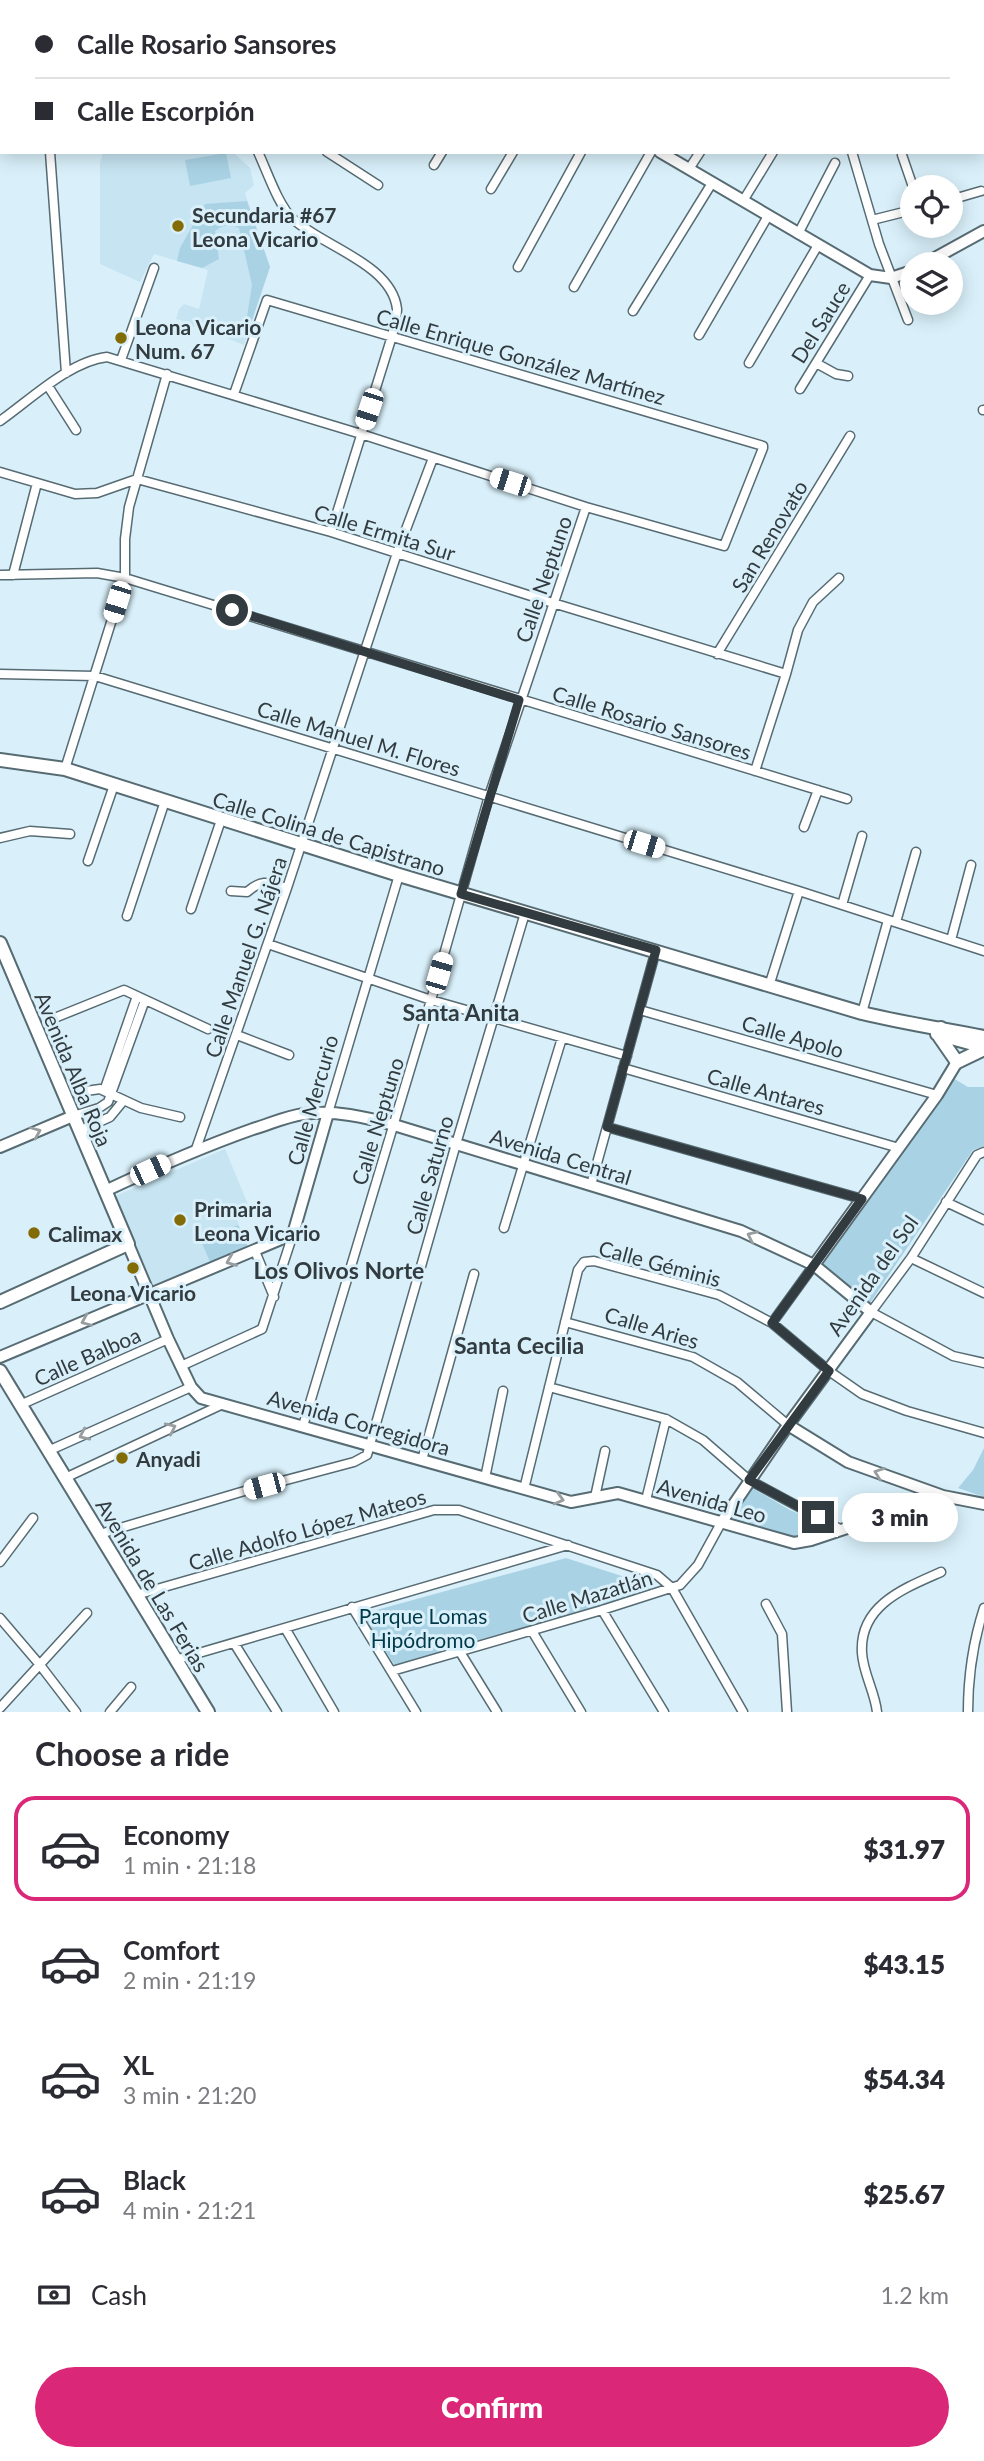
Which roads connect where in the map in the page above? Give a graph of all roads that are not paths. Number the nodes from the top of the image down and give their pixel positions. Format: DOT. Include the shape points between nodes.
graph roads {
  1 [pos="50,154"];
  2 [pos="259,154"];
  3 [pos="330,154"];
  4 [pos="441,154"];
  5 [pos="512,154"];
  6 [pos="580,154"];
  7 [pos="650,154"];
  8 [pos="663,154"];
  9 [pos="699,154"];
  10 [pos="772,154"];
  11 [pos="853,154"];
  12 [pos="902,155"];
  13 [pos="835,163"];
  14 [pos="434,165"];
  15 [pos="689,169"];
  16 [pos="908,175"];
  17 [pos="712,183"];
  18 [pos="378,185"];
  19 [pos="491,189"];
  20 [pos="981,191"];
  21 [pos="963,196"];
  22 [pos="743,201"];
  23 [pos="900,213"];
  24 [pos="768,216"];
  25 [pos="872,220"];
  26 [pos="984,231"];
  27 [pos="798,234"];
  28 [pos="818,246"];
  29 [pos="946,252"];
  30 [pos="518,267"];
  31 [pos="155,268"];
  32 [pos="870,275"];
  33 [pos="900,275"];
  34 [pos="891,278"];
  35 [pos="574,286"];
  36 [pos="633,311"];
  37 [pos="908,320"];
  38 [pos="699,335"];
  39 [pos="392,336"];
  40 [pos="121,360"];
  41 [pos="749,363"];
  42 [pos="816,363"];
  43 [pos="65,373"];
  44 [pos="167,374"];
  45 [pos="848,376"];
  46 [pos="48,386"];
  47 [pos="800,389"];
  48 [pos="234,394"];
  49 [pos="0,421"];
  50 [pos="76,430"];
  51 [pos="361,433"];
  52 [pos="850,436"];
  53 [pos="433,458"];
  54 [pos="0,472"];
  55 [pos="137,480"];
  56 [pos="37,483"];
  57 [pos="586,507"];
  58 [pos="331,532"];
  59 [pos="397,553"];
  60 [pos="0,575"];
  61 [pos="13,575"];
  62 [pos="125,578"];
  63 [pos="839,578"];
  64 [pos="553,603"];
  65 [pos="365,650"];
  66 [pos="718,654"];
  67 [pos="0,674"];
  68 [pos="786,674"];
  69 [pos="95,676"];
  70 [pos="519,700"];
  71 [pos="334,749"];
  72 [pos="0,760"];
  73 [pos="65,769"];
  74 [pos="754,771"];
  75 [pos="114,785"];
  76 [pos="818,790"];
  77 [pos="489,796"];
  78 [pos="847,799"];
  79 [pos="165,801"];
  80 [pos="220,820"];
  81 [pos="804,827"];
  82 [pos="70,834"];
  83 [pos="862,836"];
  84 [pos="0,838"];
  85 [pos="301,845"];
  86 [pos="916,852"];
  87 [pos="88,861"];
  88 [pos="971,865"];
  89 [pos="399,875"];
  90 [pos="288,888"];
  91 [pos="231,891"];
  92 [pos="799,891"];
  93 [pos="461,894"];
  94 [pos="842,905"];
  95 [pos="191,909"];
  96 [pos="525,913"];
  97 [pos="127,916"];
  98 [pos="892,921"];
  99 [pos="951,940"];
  100 [pos="0,943"];
  101 [pos="268,944"];
  102 [pos="656,950"];
  103 [pos="984,951"];
  104 [pos="368,979"];
  105 [pos="769,986"];
  106 [pos="141,998"];
  107 [pos="431,1000"];
  108 [pos="640,1010"];
  109 [pos="862,1013"];
  110 [pos="494,1018"];
  111 [pos="52,1019"];
  112 [pos="208,1029"];
  113 [pos="936,1031"];
  114 [pos="237,1035"];
  115 [pos="984,1037"];
  116 [pos="562,1038"];
  117 [pos="984,1048"];
  118 [pos="289,1055"];
  119 [pos="627,1056"];
  120 [pos="957,1062"];
  121 [pos="623,1068"];
  122 [pos="79,1092"];
  123 [pos="108,1093"];
  124 [pos="937,1095"];
  125 [pos="124,1100"];
  126 [pos="328,1113"];
  127 [pos="72,1116"];
  128 [pos="180,1117"];
  129 [pos="394,1125"];
  130 [pos="607,1127"];
  131 [pos="79,1131"];
  132 [pos="456,1144"];
  133 [pos="0,1147"];
  134 [pos="899,1148"];
  135 [pos="196,1149"];
  136 [pos="982,1152"];
  137 [pos="523,1165"];
  138 [pos="591,1185"];
  139 [pos="105,1191"];
  140 [pos="862,1199"];
  141 [pos="946,1202"];
  142 [pos="984,1220"];
  143 [pos="504,1228"];
  144 [pos="293,1234"];
  145 [pos="128,1244"];
  146 [pos="255,1251"];
  147 [pos="911,1258"];
  148 [pos="814,1265"];
  149 [pos="474,1273"];
  150 [pos="984,1293"];
  151 [pos="149,1295"];
  152 [pos="274,1298"];
  153 [pos="0,1302"];
  154 [pos="871,1312"];
  155 [pos="565,1322"];
  156 [pos="772,1323"];
  157 [pos="168,1339"];
  158 [pos="0,1356"];
  159 [pos="984,1363"];
  160 [pos="181,1366"];
  161 [pos="0,1371"];
  162 [pos="829,1371"];
  163 [pos="191,1387"];
  164 [pos="549,1387"];
  165 [pos="503,1391"];
  166 [pos="201,1398"];
  167 [pos="223,1404"];
  168 [pos="20,1405"];
  169 [pos="666,1419"];
  170 [pos="788,1425"];
  171 [pos="303,1426"];
  172 [pos="984,1433"];
  173 [pos="370,1447"];
  174 [pos="48,1451"];
  175 [pos="605,1451"];
  176 [pos="422,1460"];
  177 [pos="65,1478"];
  178 [pos="485,1478"];
  179 [pos="749,1480"];
  180 [pos="523,1489"];
  181 [pos="943,1496"];
  182 [pos="595,1497"];
  183 [pos="646,1500"];
  184 [pos="984,1504"];
  185 [pos="33,1518"];
  186 [pos="722,1523"];
  187 [pos="840,1529"];
  188 [pos="100,1534"];
  189 [pos="568,1545"];
  190 [pos="0,1562"];
  191 [pos="941,1572"];
  192 [pos="672,1588"];
  193 [pos="136,1595"];
  194 [pos="766,1604"];
  195 [pos="352,1607"];
  196 [pos="984,1608"];
  197 [pos="603,1610"];
  198 [pos="87,1613"];
  199 [pos="0,1618"];
  200 [pos="285,1628"];
  201 [pos="532,1631"];
  202 [pos="234,1643"];
  203 [pos="460,1652"];
  204 [pos="175,1660"];
  205 [pos="40,1665"];
  206 [pos="392,1671"];
  207 [pos="131,1687"];
  208 [pos="0,1708"];
  209 [pos="76,1712"];
  210 [pos="110,1712"];
  211 [pos="208,1712"];
  212 [pos="277,1712"];
  213 [pos="334,1712"];
  214 [pos="416,1712"];
  215 [pos="497,1712"];
  216 [pos="581,1712"];
  217 [pos="664,1712"];
  218 [pos="743,1712"];
  219 [pos="787,1712"];
  220 [pos="877,1712"];
  221 [pos="968,1712"];
  1 -- 43 [label="street"];
  2 -- 39 [label="street" via="286,212 388,286 397,311"];
  3 -- 18 [label="street"];
  4 -- 14 [label="street"];
  5 -- 19 [label="street"];
  6 -- 30 [label="street"];
  7 -- 35 [label="street"];
  8 -- 15 [label="street"];
  9 -- 15 [label="street"];
  10 -- 22 [label="street"];
  11 -- 25 [label="street"];
  12 -- 16 [label="street"];
  13 -- 27 [label="street"];
  15 -- 17 [label="street"];
  17 -- 22 [label="street"];
  17 -- 36 [label="street"];
  20 -- 21 [label="street"];
  22 -- 24 [label="street"];
  23 -- 25 [label="street"];
  24 -- 27 [label="street"];
  24 -- 38 [label="street"];
  25 -- 34 [label="street"];
  26 -- 29 [label="street"];
  27 -- 28 [label="street"];
  28 -- 32 [label="street"];
  28 -- 41 [label="street"];
  31 -- 40 [label="street"];
  32 -- 34 [label="street"];
  32 -- 42 [label="street, Del Sauce"];
  33 -- 34 [label="street"];
  34 -- 37 [label="street"];
  39 -- 48 [label="street, Calle Enrique González Martínez" via="267,300"];
  39 -- 51 [label="street"];
  39 -- 57 [label="street, Calle Enrique González Martínez" via="763,447 725,545"];
  40 -- 43 [label="street" via="100,358"];
  40 -- 44 [label="street"];
  42 -- 45 [label="street"];
  42 -- 47 [label="street, Del Sauce"];
  43 -- 46 [label="street"];
  44 -- 48 [label="street"];
  44 -- 55 [label="street"];
  46 -- 49 [label="street"];
  46 -- 50 [label="street"];
  48 -- 51 [label="street"];
  51 -- 53 [label="street"];
  51 -- 58 [label="street"];
  52 -- 66 [label="street, San Renovato"];
  53 -- 57 [label="street"];
  53 -- 59 [label="street, Calle Manuel G. Nájera"];
  54 -- 56 [label="street"];
  55 -- 56 [label="street" via="97,493 75,494"];
  55 -- 58 [label="street, Calle Ermita Sur"];
  55 -- 62 [label="street" via="125,539"];
  56 -- 61 [label="street"];
  57 -- 64 [label="street, Calle Neptuno"];
  58 -- 59 [label="street, Calle Ermita Sur"];
  59 -- 64 [label="street, Calle Ermita Sur"];
  59 -- 65 [label="street, Calle Manuel G. Nájera"];
  60 -- 61 [label="street, Calle Rosario Sansores"];
  61 -- 62 [label="street, Calle Rosario Sansores" via="97,573"];
  62 -- 65 [label="street, Calle Rosario Sansores"];
  62 -- 69 [label="street"];
  63 -- 68 [label="street" via="813,602 798,630"];
  64 -- 66 [label="street, Calle Ermita Sur"];
  64 -- 70 [label="street, Calle Neptuno"];
  65 -- 70 [label="street, Calle Rosario Sansores"];
  65 -- 71 [label="street, Calle Manuel G. Nájera"];
  66 -- 68 [label="street, Calle Ermita Sur"];
  67 -- 69 [label="street, Calle Manuel M. Flores"];
  68 -- 74 [label="street"];
  69 -- 71 [label="street, Calle Manuel M. Flores"];
  69 -- 73 [label="street"];
  70 -- 74 [label="street, Calle Rosario Sansores"];
  70 -- 77 [label="street, Calle Neptuno"];
  71 -- 77 [label="street, Calle Manuel M. Flores"];
  71 -- 85 [label="street, Calle Manuel G. Nájera"];
  72 -- 73 [label="main road, Calle Colina de Capistrano"];
  73 -- 75 [label="main road, Calle Colina de Capistrano"];
  74 -- 76 [label="street, Calle Rosario Sansores"];
  75 -- 79 [label="main road, Calle Colina de Capistrano"];
  75 -- 87 [label="street"];
  76 -- 78 [label="street, Calle Rosario Sansores"];
  76 -- 81 [label="street"];
  77 -- 92 [label="street, Calle Manuel M. Flores"];
  77 -- 93 [label="street, Calle Neptuno"];
  79 -- 80 [label="main road, Calle Colina de Capistrano"];
  79 -- 97 [label="street"];
  80 -- 85 [label="main road, Calle Colina de Capistrano"];
  80 -- 95 [label="street"];
  82 -- 84 [label="street" via="30,831"];
  83 -- 94 [label="street"];
  85 -- 89 [label="main road, Calle Colina de Capistrano"];
  85 -- 90 [label="street, Calle Manuel G. Nájera"];
  86 -- 98 [label="street"];
  88 -- 99 [label="street"];
  89 -- 93 [label="main road, Calle Colina de Capistrano"];
  89 -- 104 [label="street, Calle Mercurio"];
  90 -- 91 [label="street" via="264,882 247,892"];
  90 -- 101 [label="street, Calle Manuel G. Nájera"];
  92 -- 94 [label="street, Calle Manuel M. Flores"];
  92 -- 105 [label="street"];
  93 -- 96 [label="main road, Calle Colina de Capistrano"];
  93 -- 107 [label="street, Calle Neptuno"];
  94 -- 98 [label="street, Calle Manuel M. Flores"];
  96 -- 102 [label="main road, Calle Colina de Capistrano"];
  96 -- 110 [label="street, Calle Saturno"];
  98 -- 99 [label="street, Calle Manuel M. Flores"];
  98 -- 109 [label="street"];
  99 -- 103 [label="street, Calle Manuel M. Flores"];
  100 -- 127 [label="main road, Avenida Alba Roja"];
  101 -- 104 [label="street"];
  101 -- 114 [label="street, Calle Manuel G. Nájera"];
  102 -- 105 [label="main road, Calle Colina de Capistrano"];
  102 -- 108 [label="street"];
  104 -- 107 [label="street"];
  104 -- 126 [label="street, Calle Mercurio"];
  105 -- 109 [label="main road, Calle Colina de Capistrano"];
  106 -- 111 [label="street" via="119,991"];
  106 -- 112 [label="street"];
  106 -- 123 [label="street"];
  107 -- 110 [label="street"];
  107 -- 129 [label="street, Calle Neptuno"];
  108 -- 119 [label="street"];
  108 -- 124 [label="street, Calle Apolo"];
  109 -- 113 [label="main road, Calle Colina de Capistrano"];
  110 -- 116 [label="street"];
  110 -- 132 [label="street, Calle Saturno"];
  113 -- 115 [label="main road, Calle Colina de Capistrano"];
  113 -- 117 [label="main road, Calle Colina de Capistrano"];
  113 -- 120 [label="main road"];
  114 -- 118 [label="street"];
  114 -- 135 [label="street, Calle Manuel G. Nájera"];
  116 -- 119 [label="street"];
  116 -- 137 [label="street"];
  117 -- 120 [label="main road"];
  119 -- 121 [label="street"];
  120 -- 124 [label="street"];
  121 -- 130 [label="street"];
  121 -- 134 [label="street, Calle Antares"];
  122 -- 123 [label="street"];
  123 -- 125 [label="street"];
  123 -- 127 [label="street" via="104,1106"];
  124 -- 134 [label="street"];
  125 -- 128 [label="street"];
  125 -- 131 [label="street" via="110,1117"];
  126 -- 129 [label="street, Avenida Central"];
  126 -- 135 [label="street, Avenida Central" via="288,1118"];
  126 -- 144 [label="street, Calle Mercurio"];
  127 -- 131 [label="main road, Avenida Alba Roja"];
  133 -- 127 [label="street, one-way"];
  129 -- 132 [label="street, Avenida Central"];
  129 -- 171 [label="street, Calle Neptuno"];
  130 -- 138 [label="street"];
  130 -- 140 [label="street"];
  131 -- 139 [label="main road, Avenida Alba Roja"];
  132 -- 137 [label="street, Avenida Central"];
  132 -- 173 [label="street, Calle Saturno"];
  134 -- 140 [label="street"];
  135 -- 139 [label="street, Avenida Central"];
  136 -- 141 [label="street, Avenida del Sol"];
  137 -- 138 [label="street, Avenida Central"];
  137 -- 143 [label="street"];
  148 -- 138 [label="street, Avenida Central, one-way" via="741,1231"];
  139 -- 145 [label="main road, Avenida Alba Roja"];
  140 -- 148 [label="street"];
  141 -- 142 [label="street"];
  141 -- 147 [label="street, Avenida del Sol"];
  144 -- 146 [label="street"];
  144 -- 152 [label="street, Calle Mercurio"];
  145 -- 151 [label="street, Avenida Alba Roja"];
  145 -- 153 [label="main road"];
  146 -- 151 [label="street, one-way"];
  146 -- 152 [label="street"];
  147 -- 150 [label="street"];
  147 -- 154 [label="street, Avenida del Sol"];
  148 -- 154 [label="street, Avenida Central"];
  148 -- 156 [label="street"];
  149 -- 176 [label="street"];
  151 -- 157 [label="street, Avenida Alba Roja"];
  151 -- 158 [label="street, one-way"];
  152 -- 160 [label="street, Calle Mercurio" via="259,1332"];
  154 -- 159 [label="street, Avenida Central" via="953,1356"];
  154 -- 162 [label="street, Avenida del Sol"];
  155 -- 156 [label="street, Calle Géminis" via="578,1270 584,1262 594,1261 719,1295"];
  155 -- 164 [label="street"];
  155 -- 170 [label="street, Calle Aries" via="693,1357 737,1381"];
  156 -- 162 [label="street, Calle Géminis"];
  157 -- 160 [label="street, Avenida Alba Roja"];
  157 -- 168 [label="street, Calle Balboa"];
  160 -- 163 [label="street, Avenida Alba Roja"];
  161 -- 168 [label="main road"];
  162 -- 170 [label="street, Avenida del Sol"];
  162 -- 172 [label="street, Calle Géminis" via="862,1394"];
  163 -- 166 [label="street, Avenida Alba Roja"];
  163 -- 174 [label="street, one-way"];
  164 -- 169 [label="street"];
  164 -- 180 [label="street"];
  165 -- 178 [label="street"];
  166 -- 167 [label="street, Avenida Corregidora"];
  167 -- 171 [label="street, Avenida Corregidora"];
  177 -- 167 [label="street, one-way"];
  168 -- 174 [label="main road"];
  169 -- 179 [label="street" via="703,1440"];
  169 -- 183 [label="street"];
  170 -- 179 [label="street, Avenida del Sol"];
  181 -- 170 [label="street, Calle Aries, one-way" via="848,1462"];
  171 -- 173 [label="street, Avenida Corregidora"];
  173 -- 176 [label="street, Avenida Corregidora"];
  173 -- 188 [label="street" via="359,1460"];
  174 -- 177 [label="main road"];
  175 -- 182 [label="street"];
  176 -- 178 [label="street, Avenida Corregidora"];
  177 -- 188 [label="main road, Avenida de Las Ferias"];
  178 -- 180 [label="street, Avenida Corregidora"];
  179 -- 186 [label="street, Avenida del Sol"];
  179 -- 187 [label="street"];
  180 -- 182 [label="street, Avenida Leo, one-way" via="571,1502"];
  181 -- 184 [label="street, Calle Aries"];
  181 -- 187 [label="street, Avenida Leo"];
  182 -- 183 [label="street, Avenida Leo" via="618,1493"];
  183 -- 186 [label="street, Avenida Leo"];
  185 -- 190 [label="street"];
  186 -- 187 [label="street, Avenida Leo" via="794,1543"];
  186 -- 192 [label="street" via="692,1574"];
  188 -- 193 [label="main road, Avenida de Las Ferias"];
  189 -- 192 [label="street, Calle Adolfo López Mateos" via="644,1569"];
  189 -- 193 [label="street, Calle Adolfo López Mateos" via="459,1510 434,1510"];
  189 -- 195 [label="street"];
  191 -- 220 [label="street" via="887,1598 864,1628 862,1654"];
  192 -- 197 [label="street, Calle Mazatlán"];
  192 -- 218 [label="street"];
  193 -- 204 [label="main road, Avenida de Las Ferias"];
  194 -- 219 [label="street" via="782,1634"];
  195 -- 200 [label="street"];
  195 -- 206 [label="street"];
  196 -- 221 [label="street" via="974,1638"];
  197 -- 201 [label="street, Calle Mazatlán"];
  197 -- 217 [label="street"];
  198 -- 205 [label="street"];
  199 -- 205 [label="street"];
  200 -- 202 [label="street"];
  200 -- 213 [label="street"];
  201 -- 203 [label="street, Calle Mazatlán"];
  201 -- 216 [label="street"];
  202 -- 204 [label="street"];
  202 -- 212 [label="street"];
  203 -- 206 [label="street, Calle Mazatlán"];
  203 -- 215 [label="street"];
  204 -- 211 [label="main road, Avenida de Las Ferias"];
  205 -- 208 [label="street"];
  205 -- 209 [label="street"];
  206 -- 214 [label="street"];
  207 -- 210 [label="street"];
}
